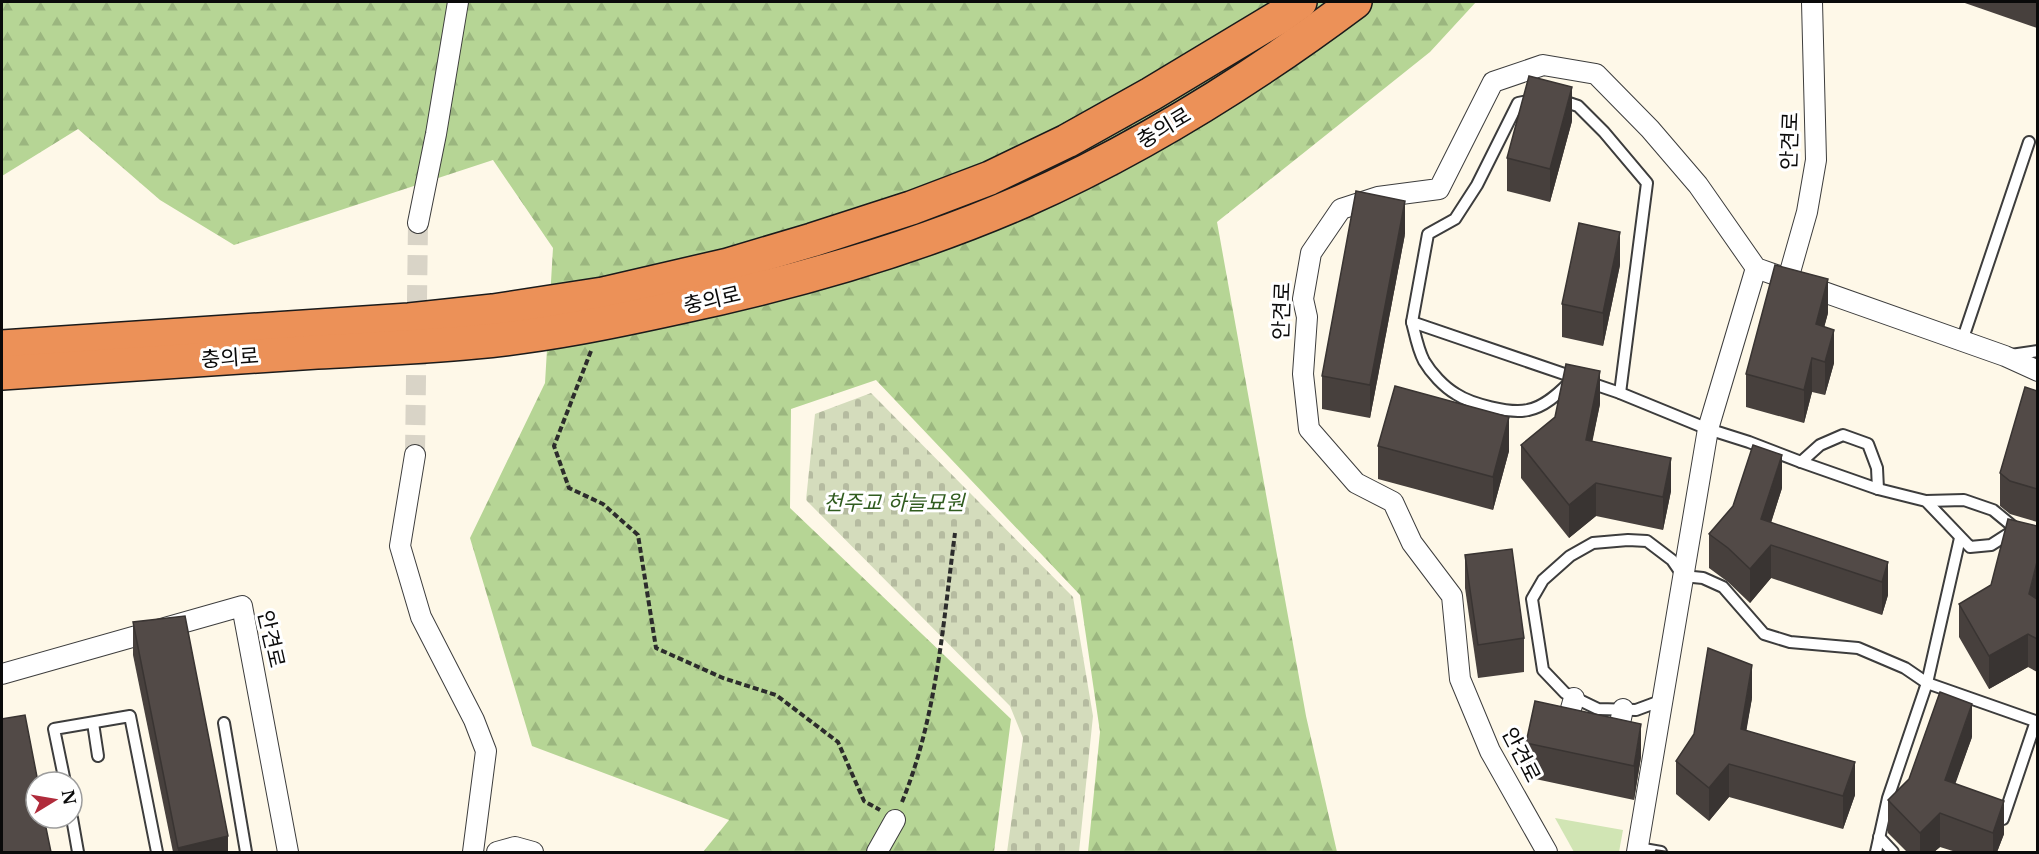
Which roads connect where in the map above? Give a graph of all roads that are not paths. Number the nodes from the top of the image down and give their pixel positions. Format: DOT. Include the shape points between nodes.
graph roads {
  1 [pos="458,2"];
  2 [pos="1300,2"];
  3 [pos="1355,2"];
  4 [pos="1812,2"];
  5 [pos="2029,142"];
  6 [pos="418,223"];
  7 [pos="1756,268"];
  8 [pos="1788,279"];
  9 [pos="1412,321"];
  10 [pos="1962,341"];
  11 [pos="2,347"];
  12 [pos="2037,351"];
  13 [pos="2005,356"];
  14 [pos="2037,371"];
  15 [pos="2,373"];
  16 [pos="1575,377"];
  17 [pos="1620,393"];
  18 [pos="1708,429"];
  19 [pos="416,455"];
  20 [pos="1801,462"];
  21 [pos="1878,489"];
  22 [pos="1926,501"];
  23 [pos="2016,529"];
  24 [pos="1959,538"];
  25 [pos="2037,539"];
  26 [pos="1683,576"];
  27 [pos="2,674"];
  28 [pos="1927,683"];
  29 [pos="1574,698"];
  30 [pos="1663,700"];
  31 [pos="1623,710"];
  32 [pos="2037,722"];
  33 [pos="93,723"];
  34 [pos="224,723"];
  35 [pos="1567,723"];
  36 [pos="1617,737"];
  37 [pos="98,756"];
  38 [pos="63,770"];
  39 [pos="2003,819"];
  40 [pos="895,820"];
  41 [pos="74,830"];
  42 [pos="1879,837"];
  43 [pos="1637,850"];
  44 [pos="78,852"];
  45 [pos="157,852"];
  46 [pos="246,852"];
  47 [pos="288,852"];
  48 [pos="473,852"];
  49 [pos="497,852"];
  50 [pos="533,852"];
  51 [pos="878,852"];
  52 [pos="1547,852"];
  53 [pos="1660,852"];
  54 [pos="1876,852"];
  55 [pos="1893,852"];
  1 -- 6 [label="street"];
  2 -- 11 [label="highway, 충의로" via="1151,94 990,178 911,208 728,265 603,294 472,313"];
  3 -- 15 [label="highway, 충의로" via="1280,55 1127,150 1023,201 829,271 602,324 477,342"];
  4 -- 8 [label="street, 안견로" via="1816,160 1808,212"];
  5 -- 10 [label="lane"];
  7 -- 8 [label="street"];
  7 -- 18 [label="street"];
  7 -- 52 [label="street, 안견로" via="1698,185 1596,74 1543,65 1493,82 1439,189 1378,196 1341,209 1311,253 1303,298 1307,317 1303,374 1309,429 1356,483 1394,502 1412,543 1452,596 1460,679 1490,751"];
  8 -- 10 [label="street"];
  9 -- 16 [label="lane"];
  9 -- 16 [label="lane" via="1424,360 1440,381 1476,403 1505,410 1528,410 1554,398"];
  9 -- 17 [label="lane" via="1428,234 1455,219 1477,185 1518,103 1548,96 1578,106 1647,183"];
  10 -- 13 [label="street"];
  12 -- 13 [label="lane"];
  13 -- 14 [label="street"];
  16 -- 17 [label="lane"];
  17 -- 18 [label="lane"];
  18 -- 20 [label="lane"];
  18 -- 26 [label="street"];
  19 -- 48 [label="street" via="400,546 421,617 474,720 486,752"];
  20 -- 21 [label="lane"];
  20 -- 21 [label="lane" via="1820,445 1843,435 1868,444 1877,468"];
  21 -- 22 [label="lane"];
  22 -- 23 [label="lane" via="1964,500 1993,510"];
  22 -- 24 [label="lane"];
  23 -- 24 [label="lane" via="1990,545 1970,547"];
  23 -- 25 [label="lane"];
  24 -- 28 [label="lane"];
  26 -- 28 [label="lane" via="1703,578 1723,587 1764,634 1790,642 1858,648 1905,668"];
  26 -- 29 [label="lane" via="1672,560 1647,541 1628,540 1593,543 1570,556 1543,580 1532,599 1543,670"];
  26 -- 30 [label="street"];
  27 -- 47 [label="street, 안견로" via="242,606"];
  28 -- 32 [label="lane"];
  28 -- 42 [label="lane" via="1888,798"];
  29 -- 31 [label="lane" via="1598,709"];
  29 -- 35 [label="street"];
  30 -- 31 [label="lane"];
  30 -- 43 [label="street"];
  31 -- 36 [label="street"];
  32 -- 39 [label="lane"];
  33 -- 37 [label="lane"];
  33 -- 38 [label="lane" via="54,729"];
  33 -- 45 [label="lane" via="130,716"];
  34 -- 46 [label="lane"];
  40 -- 51 [label="street"];
  41 -- 44 [label="lane"];
  42 -- 54 [label="lane"];
  42 -- 55 [label="lane"];
  43 -- 53 [label="lane"];
  49 -- 50 [label="street" via="515,847"];
}
